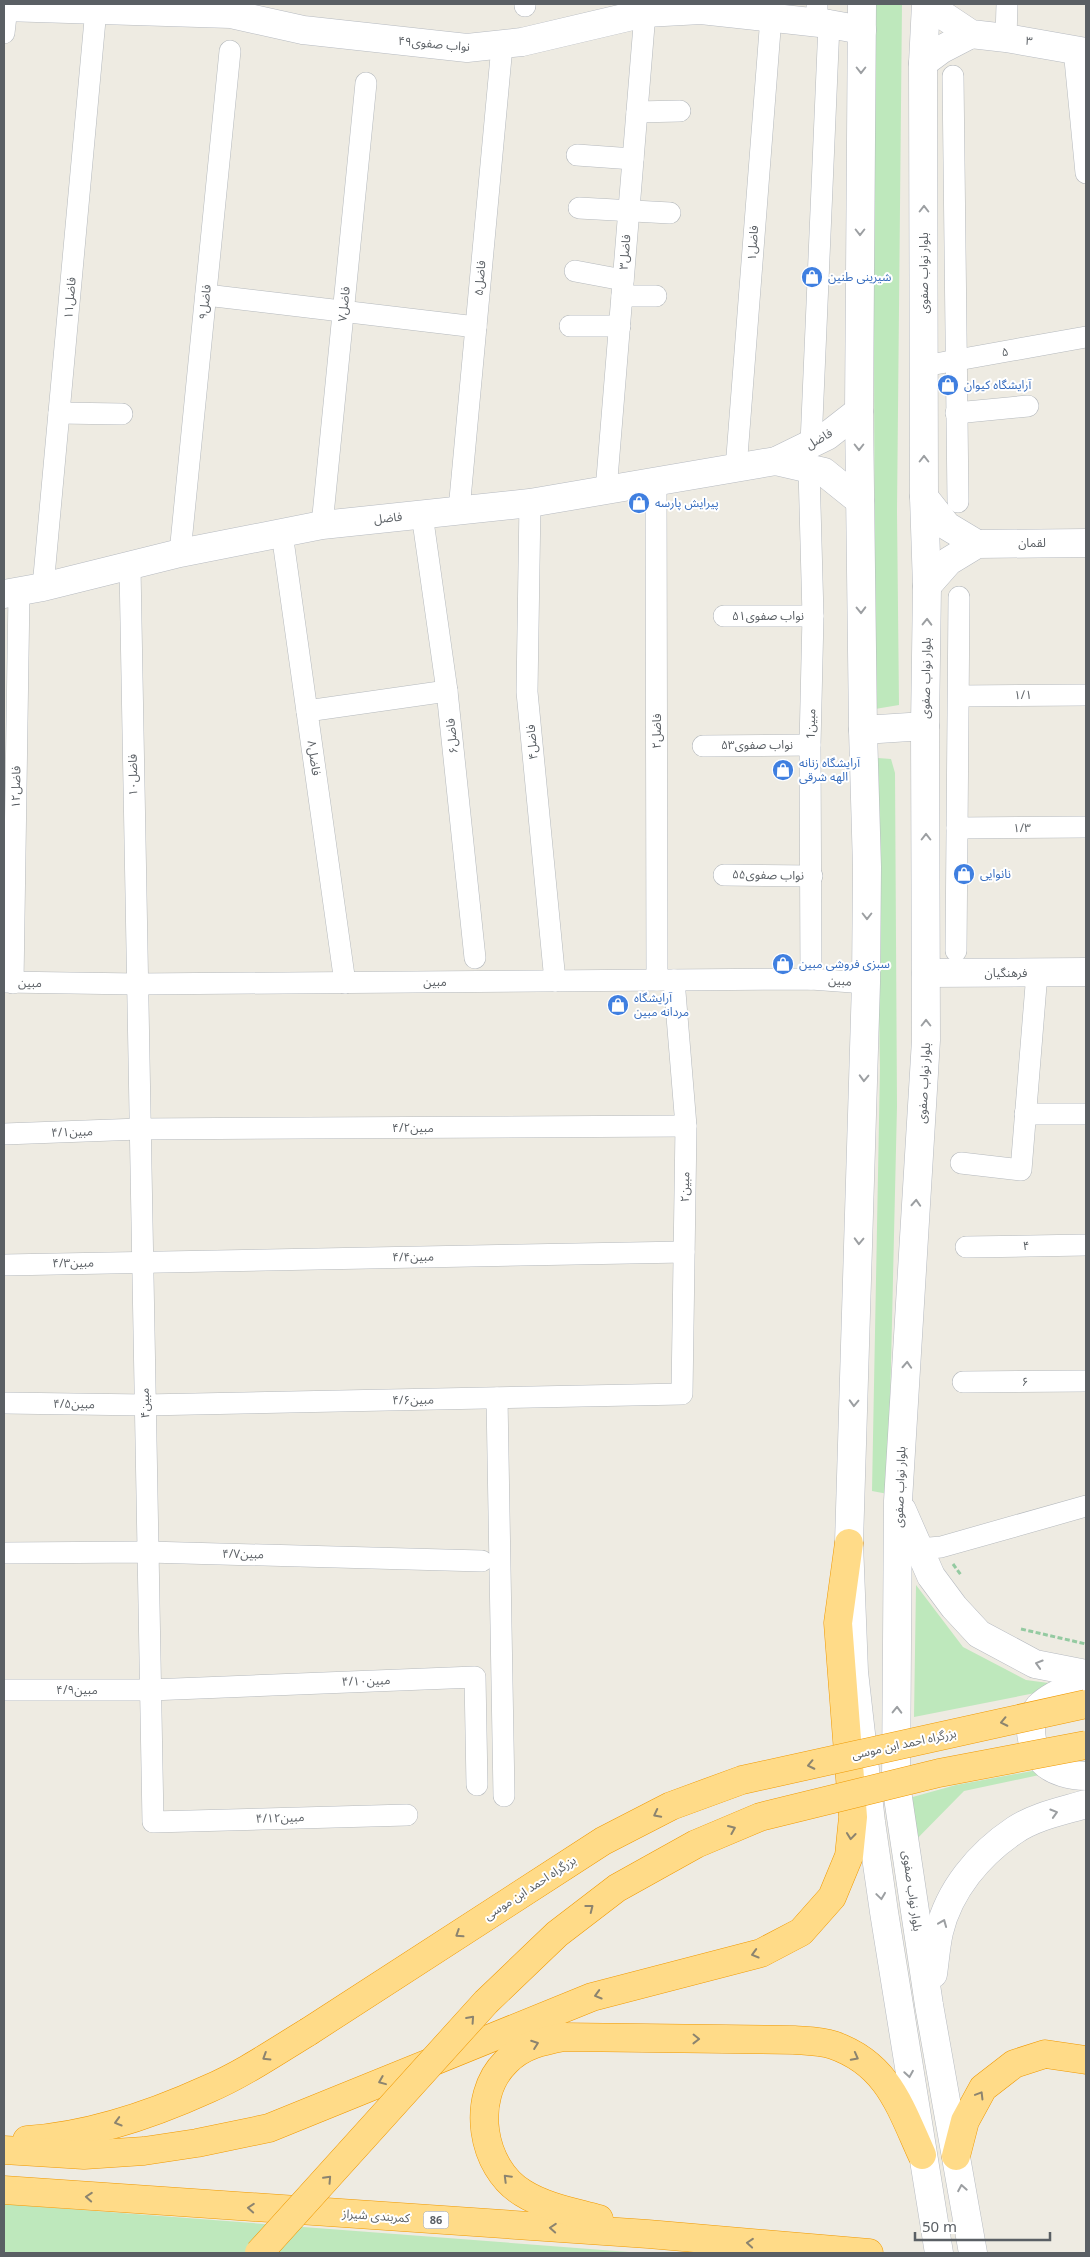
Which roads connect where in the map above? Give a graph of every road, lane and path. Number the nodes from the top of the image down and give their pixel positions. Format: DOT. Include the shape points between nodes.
graph roads {
  1 [pos="926,4"];
  2 [pos="931,4"];
  3 [pos="1007,4"];
  4 [pos="53,6"];
  5 [pos="96,9"];
  6 [pos="645,13"];
  7 [pos="5,16"];
  8 [pos="821,16"];
  9 [pos="771,17"];
  10 [pos="862,17"];
  11 [pos="971,34"];
  12 [pos="1006,38"];
  13 [pos="502,46"];
  14 [pos="1080,50"];
  15 [pos="230,51"];
  16 [pos="923,63"];
  17 [pos="953,76"];
  18 [pos="366,83"];
  19 [pos="680,111"];
  20 [pos="637,112"];
  21 [pos="577,155"];
  22 [pos="633,159"];
  23 [pos="1086,173"];
  24 [pos="579,208"];
  25 [pos="629,210"];
  26 [pos="670,213"];
  27 [pos="575,271"];
  28 [pos="623,288"];
  29 [pos="206,295"];
  30 [pos="656,296"];
  31 [pos="344,312"];
  32 [pos="570,326"];
  33 [pos="620,326"];
  34 [pos="476,327"];
  35 [pos="1086,338"];
  36 [pos="955,361"];
  37 [pos="924,366"];
  38 [pos="1028,406"];
  39 [pos="859,411"];
  40 [pos="59,413"];
  41 [pos="956,413"];
  42 [pos="122,414"];
  43 [pos="810,457"];
  44 [pos="736,469"];
  45 [pos="656,482"];
  46 [pos="606,491"];
  47 [pos="924,497"];
  48 [pos="860,501"];
  49 [pos="958,502"];
  50 [pos="530,503"];
  51 [pos="459,510"];
  52 [pos="422,514"];
  53 [pos="322,525"];
  54 [pos="282,533"];
  55 [pos="1086,543"];
  56 [pos="977,544"];
  57 [pos="180,553"];
  58 [pos="130,567"];
  59 [pos="927,586"];
  60 [pos="22,591"];
  61 [pos="959,597"];
  62 [pos="724,616"];
  63 [pos="813,616"];
  64 [pos="447,691"];
  65 [pos="1086,695"];
  66 [pos="959,696"];
  67 [pos="307,711"];
  68 [pos="925,726"];
  69 [pos="863,730"];
  70 [pos="810,745"];
  71 [pos="704,746"];
  72 [pos="1086,827"];
  73 [pos="957,828"];
  74 [pos="724,874"];
  75 [pos="812,876"];
  76 [pos="956,951"];
  77 [pos="475,958"];
  78 [pos="1086,972"];
  79 [pos="926,973"];
  80 [pos="1037,973"];
  81 [pos="811,979"];
  82 [pos="666,980"];
  83 [pos="555,981"];
  84 [pos="346,982"];
  85 [pos="9,983"];
  86 [pos="866,983"];
  87 [pos="137,984"];
  88 [pos="1025,1114"];
  89 [pos="1086,1114"];
  90 [pos="686,1126"];
  91 [pos="140,1130"];
  92 [pos="4,1134"];
  93 [pos="960,1163"];
  94 [pos="1086,1245"];
  95 [pos="966,1247"];
  96 [pos="684,1252"];
  97 [pos="142,1262"];
  98 [pos="4,1265"];
  99 [pos="1086,1381"];
  100 [pos="963,1382"];
  101 [pos="682,1394"];
  102 [pos="497,1398"];
  103 [pos="4,1403"];
  104 [pos="145,1405"];
  105 [pos="898,1501"];
  106 [pos="1086,1506"];
  107 [pos="849,1543"];
  108 [pos="930,1548"];
  109 [pos="148,1552"];
  110 [pos="4,1553"];
  111 [pos="482,1561"];
  112 [pos="962,1577"];
  113 [pos="1018,1628"];
  114 [pos="1086,1644"];
  115 [pos="1086,1674"];
  116 [pos="1086,1680"];
  117 [pos="4,1690"];
  118 [pos="150,1690"];
  119 [pos="1086,1704"];
  120 [pos="1086,1745"];
  121 [pos="1086,1776"];
  122 [pos="477,1784"];
  123 [pos="504,1796"];
  124 [pos="1086,1804"];
  125 [pos="407,1815"];
  126 [pos="153,1822"];
  127 [pos="929,2005"];
  128 [pos="1086,2060"];
  129 [pos="4,2141"];
  130 [pos="4,2150"];
  131 [pos="922,2155"];
  132 [pos="956,2156"];
  133 [pos="4,2190"];
  134 [pos="648,2234"];
  135 [pos="260,2253"];
  136 [pos="868,2253"];
  137 [pos="939,2253"];
  138 [pos="974,2253"];
  1 -- 16 [label="main road, بلوار نواب صفوی"];
  2 -- 11 [label="main road, ۳"];
  3 -- 12 [label="street"];
  4 -- 5 [label="main road, ۴۹نواب صفوی"];
  4 -- 7 [label="main road, ۴۹نواب صفوی"];
  5 -- 13 [label="main road, ۴۹نواب صفوی" via="231,14 312,31 467,48"];
  5 -- 40 [label="street, ۱۱فاضل"];
  6 -- 9 [label="main road, ۴۹نواب صفوی" via="701,10"];
  6 -- 13 [label="main road, ۴۹نواب صفوی"];
  6 -- 20 [label="street, ۳فاضل"];
  8 -- 9 [label="main road, ۴۹نواب صفوی"];
  8 -- 10 [label="main road, ۴۹نواب صفوی"];
  8 -- 43 [label="street, 1مبین"];
  9 -- 44 [label="street, ۱فاضل"];
  10 -- 39 [label="main road, one-way"];
  11 -- 12 [label="main road, ۳"];
  11 -- 16 [label="main road"];
  12 -- 14 [label="main road, ۳"];
  13 -- 34 [label="street, ۵فاضل"];
  14 -- 23 [label="street"];
  15 -- 29 [label="street, ۹فاضل"];
  37 -- 16 [label="main road, بلوار نواب صفوی, one-way"];
  17 -- 36 [label="street"];
  18 -- 31 [label="street, ۷فاضل"];
  19 -- 20 [label="street"];
  20 -- 22 [label="street, ۳فاضل"];
  21 -- 22 [label="street"];
  22 -- 25 [label="street, ۳فاضل"];
  24 -- 25 [label="street"];
  25 -- 26 [label="street"];
  25 -- 28 [label="street, ۳فاضل"];
  27 -- 28 [label="street"];
  28 -- 30 [label="street"];
  28 -- 33 [label="street, ۳فاضل"];
  29 -- 31 [label="street"];
  29 -- 57 [label="street, ۹فاضل"];
  31 -- 34 [label="street"];
  31 -- 53 [label="street, ۷فاضل"];
  32 -- 33 [label="street"];
  33 -- 46 [label="street, ۳فاضل"];
  34 -- 51 [label="street, ۵فاضل"];
  35 -- 36 [label="street, ۵"];
  36 -- 37 [label="street, ۵"];
  36 -- 41 [label="street"];
  47 -- 37 [label="main road, بلوار نواب صفوی, one-way"];
  38 -- 41 [label="street"];
  39 -- 43 [label="main road, فاضل" via="827,436"];
  39 -- 48 [label="main road, one-way"];
  40 -- 42 [label="street"];
  40 -- 60 [label="street, ۱۱فاضل"];
  41 -- 49 [label="street"];
  43 -- 44 [label="main road, فاضل"];
  43 -- 48 [label="main road, فاضل"];
  43 -- 63 [label="street, 1مبین"];
  44 -- 45 [label="main road, فاضل"];
  45 -- 46 [label="main road, فاضل"];
  45 -- 82 [label="street, ۲فاضل"];
  46 -- 50 [label="main road, فاضل"];
  47 -- 56 [label="main road" via="947,526"];
  47 -- 59 [label="main road, بلوار نواب صفوی"];
  48 -- 69 [label="main road, one-way"];
  50 -- 51 [label="main road, فاضل"];
  50 -- 83 [label="street, ۴فاضل" via="527,692"];
  51 -- 52 [label="main road, فاضل"];
  52 -- 53 [label="main road, فاضل"];
  52 -- 64 [label="street, ۶فاضل"];
  53 -- 54 [label="main road, فاضل"];
  54 -- 57 [label="main road, فاضل"];
  54 -- 67 [label="street, ۸فاضل"];
  55 -- 56 [label="main road, لقمان"];
  56 -- 59 [label="main road" via="949,561"];
  57 -- 58 [label="main road, فاضل"];
  58 -- 60 [label="main road, فاضل"];
  58 -- 87 [label="street, ۱۰فاضل"];
  68 -- 59 [label="main road, بلوار نواب صفوی, one-way"];
  60 -- 85 [label="street, ۱۲فاضل"];
  61 -- 66 [label="street"];
  62 -- 63 [label="street, ۵۱نواب صفوی"];
  63 -- 70 [label="street, 1مبین"];
  64 -- 67 [label="street"];
  64 -- 77 [label="street, ۶فاضل"];
  65 -- 66 [label="street, ۱/۱"];
  66 -- 73 [label="street"];
  67 -- 84 [label="street, ۸فاضل"];
  68 -- 69 [label="main road"];
  79 -- 68 [label="main road, بلوار نواب صفوی, one-way"];
  69 -- 86 [label="main road, one-way"];
  70 -- 71 [label="street, ۵۳نواب صفوی"];
  70 -- 75 [label="street, 1مبین"];
  72 -- 73 [label="street, ۱/۳"];
  73 -- 76 [label="street"];
  74 -- 75 [label="street, ۵۵نواب صفوی"];
  75 -- 81 [label="street, 1مبین"];
  78 -- 80 [label="main road, فرهنگیان"];
  79 -- 80 [label="main road, فرهنگیان"];
  105 -- 79 [label="main road, بلوار نواب صفوی, one-way" via="926,1049"];
  80 -- 88 [label="street"];
  81 -- 82 [label="street, مبین"];
  81 -- 86 [label="street, مبین"];
  82 -- 83 [label="street, مبین"];
  82 -- 90 [label="street, ۲مبین"];
  83 -- 84 [label="street, مبین"];
  84 -- 87 [label="street, مبین"];
  85 -- 87 [label="street, مبین"];
  86 -- 107 [label="main road, one-way"];
  87 -- 91 [label="street, ۴مبین"];
  88 -- 89 [label="street"];
  88 -- 93 [label="street" via="1021,1170"];
  90 -- 91 [label="street, ۴/۲مبین"];
  90 -- 96 [label="street, ۲مبین"];
  91 -- 92 [label="street, ۴/۱مبین"];
  91 -- 97 [label="street, ۴مبین"];
  94 -- 95 [label="street, ۴"];
  96 -- 97 [label="street, ۴/۴مبین"];
  96 -- 101 [label="street, ۲مبین"];
  97 -- 98 [label="street, ۴/۳مبین"];
  97 -- 104 [label="street, ۴مبین"];
  99 -- 100 [label="street, ۶"];
  101 -- 102 [label="street, ۴/۶مبین"];
  102 -- 104 [label="street, ۴/۶مبین"];
  102 -- 123 [label="street"];
  103 -- 104 [label="street, ۴/۵مبین"];
  104 -- 109 [label="street, ۴مبین"];
  105 -- 108 [label="main road"];
  127 -- 105 [label="main road, بلوار نواب صفوی, one-way" via="896,1784"];
  106 -- 108 [label="street"];
  107 -- 130 [label="highway, one-way" via="838,1623 853,1817 849,1856 832,1897 801,1932 761,1952 592,1997 269,2128 144,2151 84,2155"];
  107 -- 131 [label="main road, one-way" via="854,1672 871,1822"];
  108 -- 112 [label="path"];
  115 -- 108 [label="main road, one-way" via="1035,1664 979,1634 931,1576"];
  109 -- 110 [label="street, ۴/۷مبین"];
  109 -- 111 [label="street, ۴/۷مبین"];
  109 -- 118 [label="street, ۴مبین"];
  113 -- 114 [label="path"];
  116 -- 121 [label="main road" via="1051,1698 1038,1708 1031,1722 1034,1744 1043,1761 1066,1774"];
  117 -- 118 [label="street, ۴/۹مبین"];
  118 -- 122 [label="street, ۴/۱۰مبین" via="475,1677"];
  118 -- 126 [label="street, ۴مبین"];
  119 -- 129 [label="highway, بزرگراه احمد ابن موسی, one-way, bridge" via="742,1780 671,1806 603,1841 308,2032 209,2089 90,2130"];
  135 -- 120 [label="highway, one-way, bridge" via="486,2002 557,1934 617,1888 696,1844 760,1817 939,1773"];
  127 -- 124 [label="main road, one-way" via="939,1932 959,1884 984,1855 1015,1830 1048,1815"];
  125 -- 126 [label="street, ۴/۱۲مبین"];
  127 -- 132 [label="main road, بلوار نواب صفوی"];
  132 -- 128 [label="highway, one-way" via="965,2121 983,2088 1014,2064 1045,2054"];
  134 -- 131 [label="highway, one-way" via="558,2208 523,2193 502,2175 489,2148 484,2119 489,2089 505,2062 532,2043 564,2037 794,2040 832,2045 870,2065 892,2090"];
  131 -- 137 [label="main road"];
  138 -- 132 [label="main road, بلوار نواب صفوی, one-way"];
  134 -- 133 [label="highway, کمربندی شیراز / 86, one-way"];
  136 -- 134 [label="highway, کمربندی شیراز / 86, one-way"];
}
